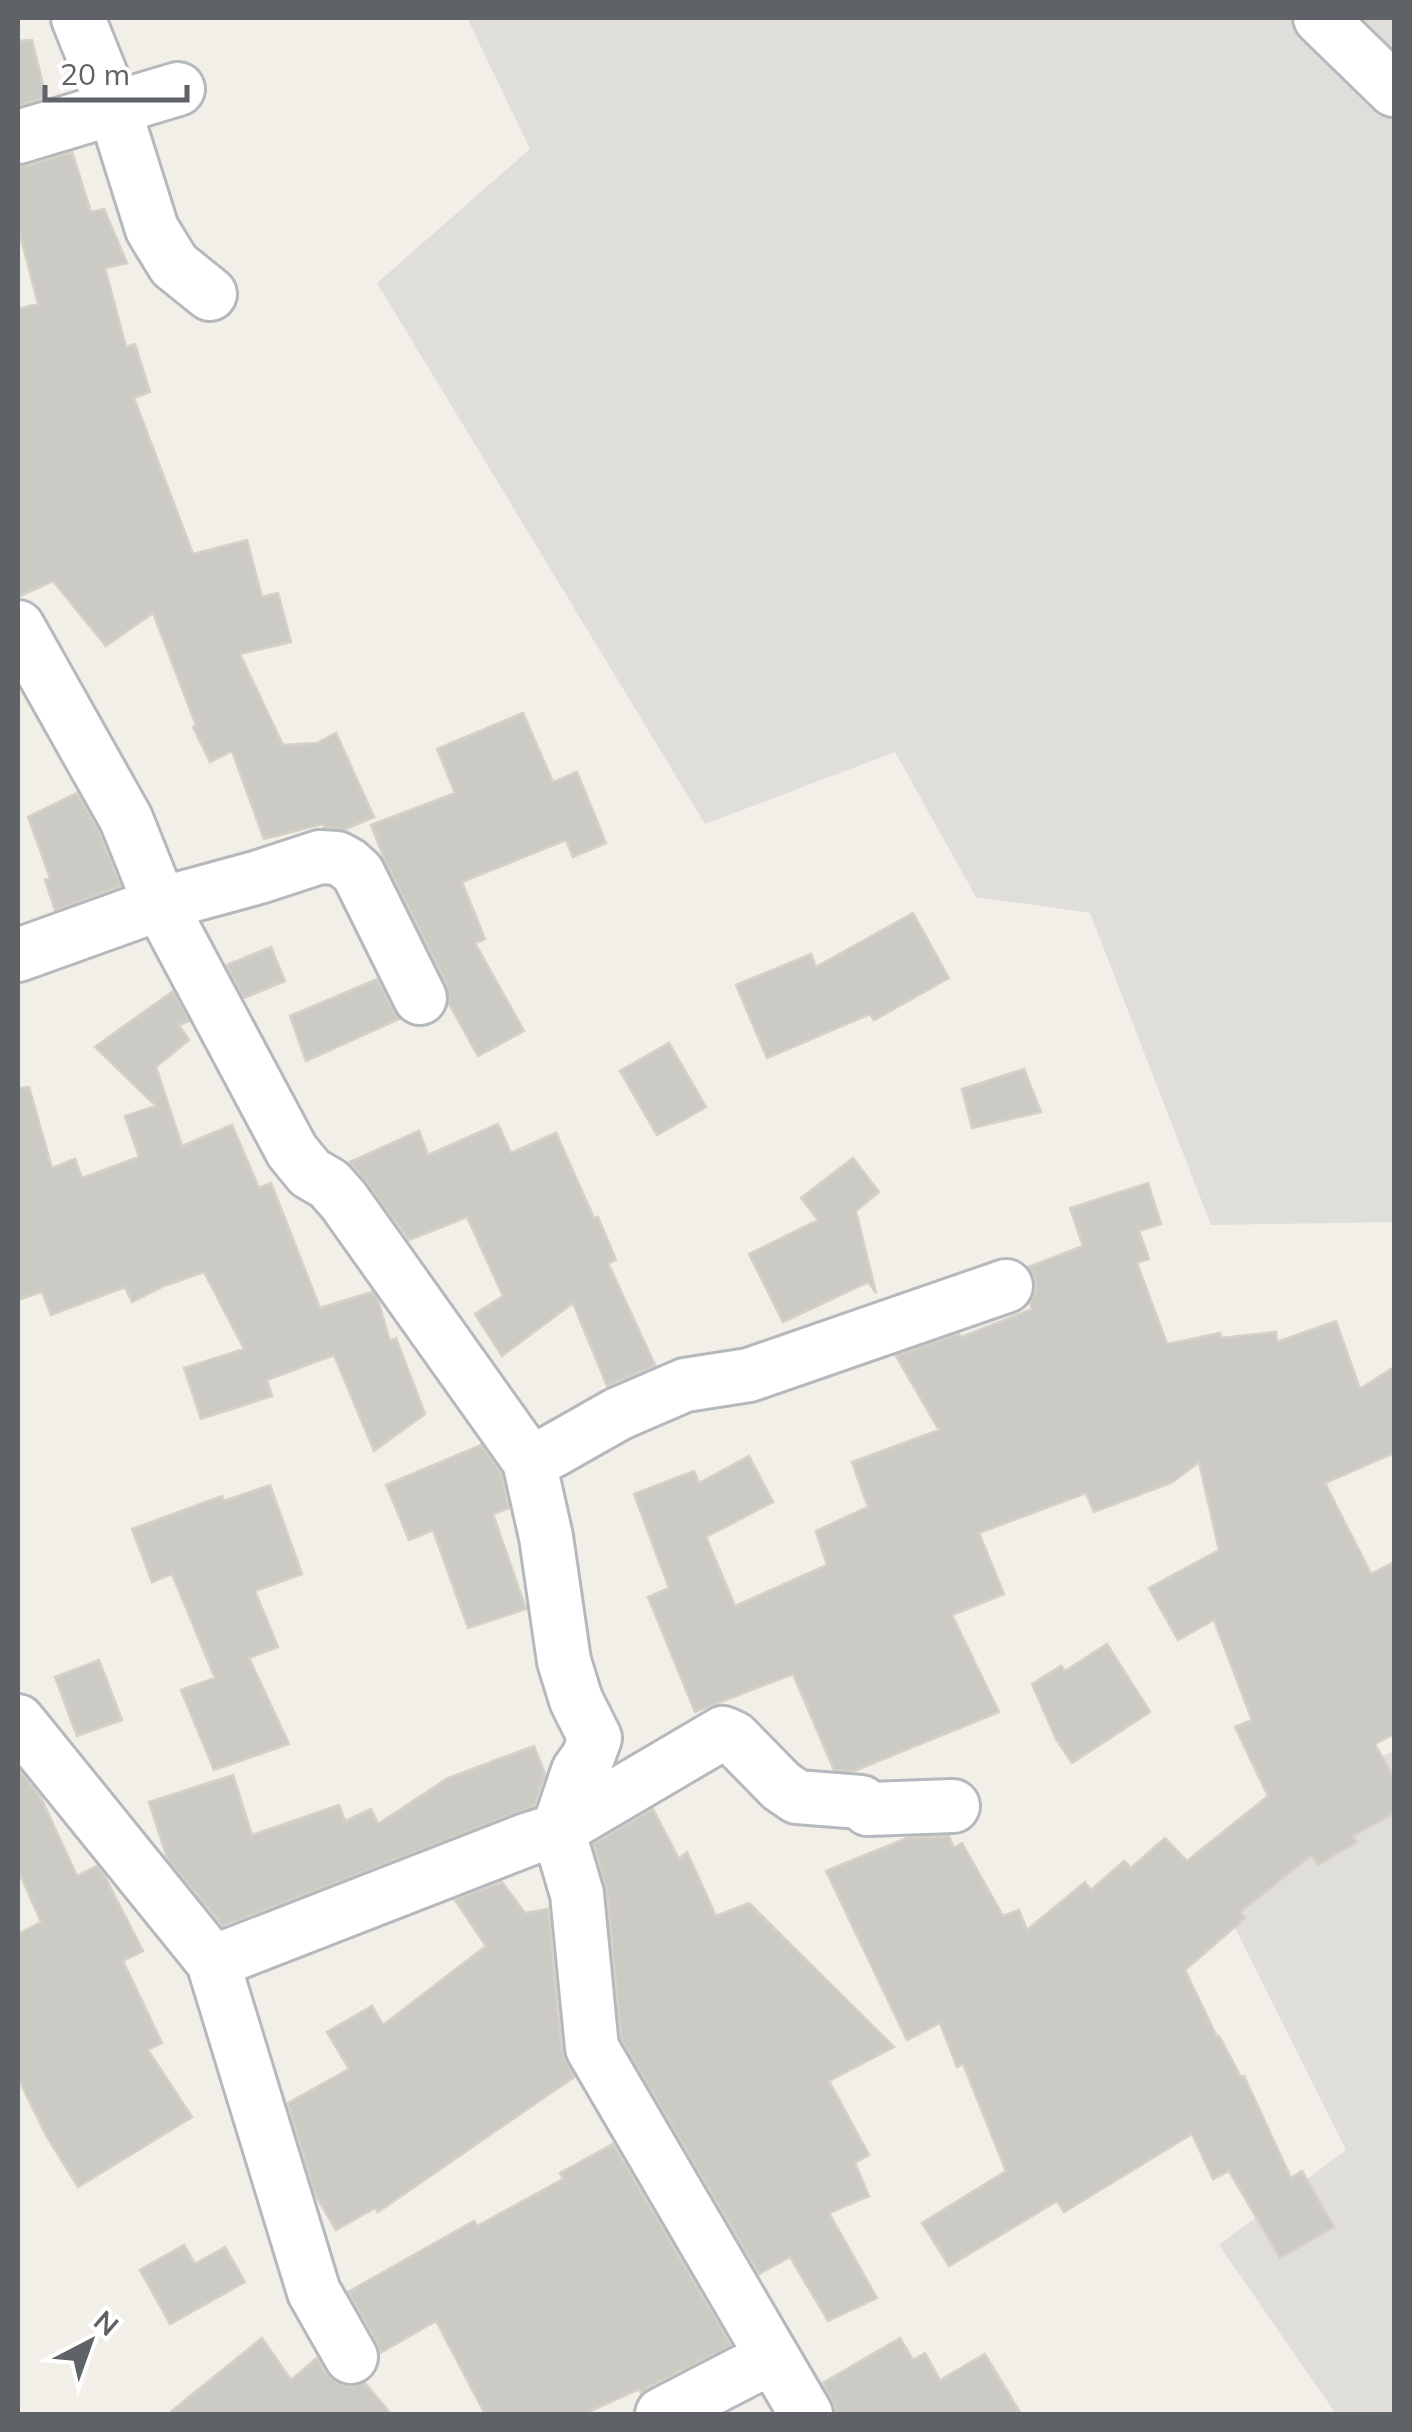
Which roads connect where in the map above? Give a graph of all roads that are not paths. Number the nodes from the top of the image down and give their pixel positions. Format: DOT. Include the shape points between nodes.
graph roads {
  1 [pos="78,18"];
  2 [pos="1320,18"];
  3 [pos="178,89"];
  4 [pos="1394,90"];
  5 [pos="114,108"];
  6 [pos="18,136"];
  7 [pos="210,294"];
  8 [pos="18,627"];
  9 [pos="160,904"];
  10 [pos="18,955"];
  11 [pos="420,998"];
  12 [pos="1006,1286"];
  13 [pos="529,1461"];
  14 [pos="18,1721"];
  15 [pos="953,1806"];
  16 [pos="558,1830"];
  17 [pos="212,1962"];
  18 [pos="772,2356"];
  19 [pos="351,2357"];
  20 [pos="662,2414"];
  21 [pos="806,2414"];
  1 -- 5 [label="street"];
  2 -- 4 [label="street"];
  3 -- 5 [label="street"];
  5 -- 6 [label="street"];
  5 -- 7 [label="street" via="152,229 174,265"];
  8 -- 9 [label="street" via="126,819"];
  9 -- 10 [label="street"];
  9 -- 11 [label="street" via="320,857 337,858 358,873"];
  9 -- 13 [label="street" via="292,1151 344,1202"];
  12 -- 13 [label="street" via="748,1375 686,1385"];
  13 -- 16 [label="street" via="564,1661 595,1738"];
  14 -- 17 [label="street"];
  15 -- 16 [label="street" via="868,1809 861,1802 797,1796 724,1733"];
  16 -- 17 [label="street"];
  16 -- 18 [label="street" via="577,1894 592,2048"];
  17 -- 19 [label="street" via="314,2292"];
  18 -- 20 [label="street"];
  18 -- 21 [label="street"];
}
